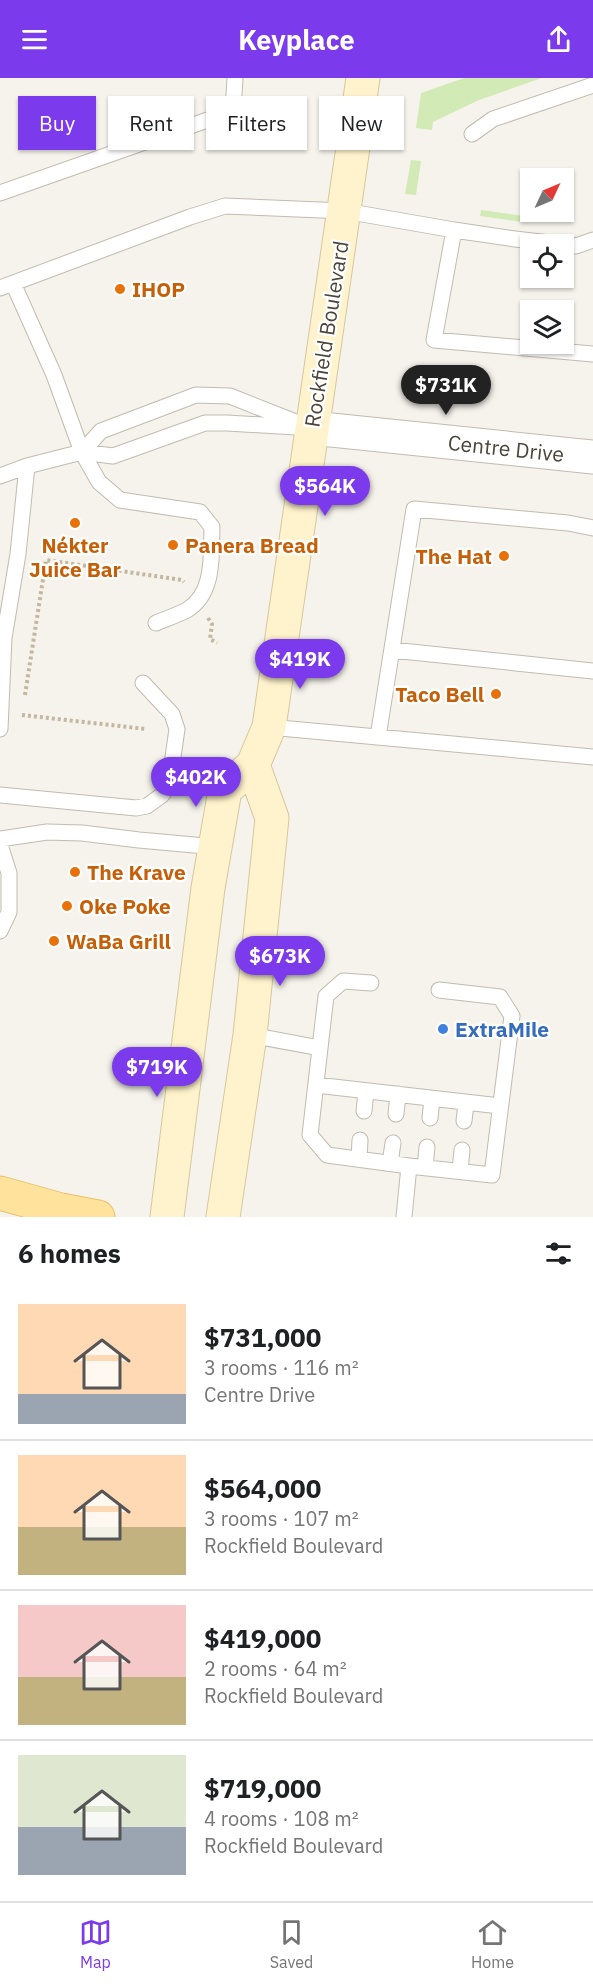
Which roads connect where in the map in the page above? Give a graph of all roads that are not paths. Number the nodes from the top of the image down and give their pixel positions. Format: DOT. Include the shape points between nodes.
graph roads {
  1 [pos="235,78"];
  2 [pos="363,78"];
  3 [pos="593,85"];
  4 [pos="472,134"];
  5 [pos="0,194"];
  6 [pos="345,211"];
  7 [pos="454,230"];
  8 [pos="593,240"];
  9 [pos="6,286"];
  10 [pos="593,354"];
  11 [pos="312,428"];
  12 [pos="82,452"];
  13 [pos="593,457"];
  14 [pos="27,466"];
  15 [pos="0,476"];
  16 [pos="593,528"];
  17 [pos="156,623"];
  18 [pos="393,650"];
  19 [pos="593,670"];
  20 [pos="143,683"];
  21 [pos="269,727"];
  22 [pos="0,729"];
  23 [pos="378,737"];
  24 [pos="593,757"];
  25 [pos="254,765"];
  26 [pos="0,795"];
  27 [pos="0,839"];
  28 [pos="0,845"];
  29 [pos="216,847"];
  30 [pos="0,931"];
  31 [pos="371,983"];
  32 [pos="439,990"];
  33 [pos="250,1035"];
  34 [pos="320,1048"];
  35 [pos="315,1084"];
  36 [pos="366,1090"];
  37 [pos="398,1094"];
  38 [pos="432,1099"];
  39 [pos="466,1103"];
  40 [pos="500,1107"];
  41 [pos="364,1111"];
  42 [pos="396,1114"];
  43 [pos="430,1118"];
  44 [pos="464,1121"];
  45 [pos="360,1140"];
  46 [pos="393,1143"];
  47 [pos="427,1147"];
  48 [pos="462,1150"];
  49 [pos="358,1159"];
  50 [pos="390,1163"];
  51 [pos="409,1166"];
  52 [pos="425,1167"];
  53 [pos="460,1172"];
  54 [pos="0,1193"];
  55 [pos="98,1217"];
  56 [pos="167,1217"];
  57 [pos="223,1217"];
  58 [pos="404,1217"];
  1 -- 5 [label="lane" via="233,111"];
  2 -- 6 [label="main road, Rockfield Boulevard"];
  3 -- 4 [label="lane" via="493,119"];
  6 -- 7 [label="lane"];
  6 -- 9 [label="lane" via="225,206"];
  6 -- 11 [label="main road, Rockfield Boulevard"];
  7 -- 8 [label="lane" via="576,246"];
  7 -- 10 [label="lane" via="434,340"];
  9 -- 12 [label="lane" via="54,375"];
  11 -- 12 [label="lane, Centre Drive" via="205,423 113,456"];
  11 -- 12 [label="lane, Centre Drive" via="230,396 196,395 100,431"];
  11 -- 13 [label="street, Centre Drive"];
  11 -- 21 [label="main road, Rockfield Boulevard"];
  12 -- 14 [label="lane"];
  12 -- 17 [label="lane" via="99,482 120,500 200,512 212,527 210,577 199,599 188,609"];
  14 -- 15 [label="lane"];
  14 -- 22 [label="lane" via="4,638"];
  16 -- 18 [label="lane" via="414,509"];
  18 -- 19 [label="lane"];
  18 -- 23 [label="lane"];
  20 -- 26 [label="lane" via="171,714 177,729 169,785 162,795 147,806 136,808"];
  21 -- 23 [label="lane"];
  21 -- 25 [label="main road, Rockfield Boulevard"];
  23 -- 24 [label="lane"];
  25 -- 29 [label="main road, Rockfield Boulevard" via="225,790"];
  25 -- 33 [label="main road" via="272,818"];
  27 -- 29 [label="lane" via="47,832 82,833"];
  28 -- 30 [label="lane" via="9,873 9,912"];
  29 -- 56 [label="main road, Rockfield Boulevard"];
  31 -- 34 [label="lane" via="343,981 326,996"];
  32 -- 40 [label="lane" via="501,997 512,1016"];
  33 -- 34 [label="lane"];
  33 -- 57 [label="main road"];
  34 -- 35 [label="lane"];
  35 -- 36 [label="lane"];
  35 -- 49 [label="lane" via="310,1135 327,1155"];
  36 -- 37 [label="lane"];
  36 -- 41 [label="lane"];
  37 -- 38 [label="lane"];
  37 -- 42 [label="lane"];
  38 -- 39 [label="lane"];
  38 -- 43 [label="lane"];
  39 -- 40 [label="lane"];
  39 -- 44 [label="lane"];
  40 -- 53 [label="lane" via="492,1175"];
  45 -- 49 [label="lane"];
  46 -- 50 [label="lane"];
  47 -- 52 [label="lane"];
  48 -- 53 [label="lane"];
  49 -- 50 [label="lane"];
  50 -- 51 [label="lane"];
  51 -- 52 [label="lane"];
  51 -- 58 [label="lane"];
  52 -- 53 [label="lane"];
  54 -- 55 [label="main road"];
}
